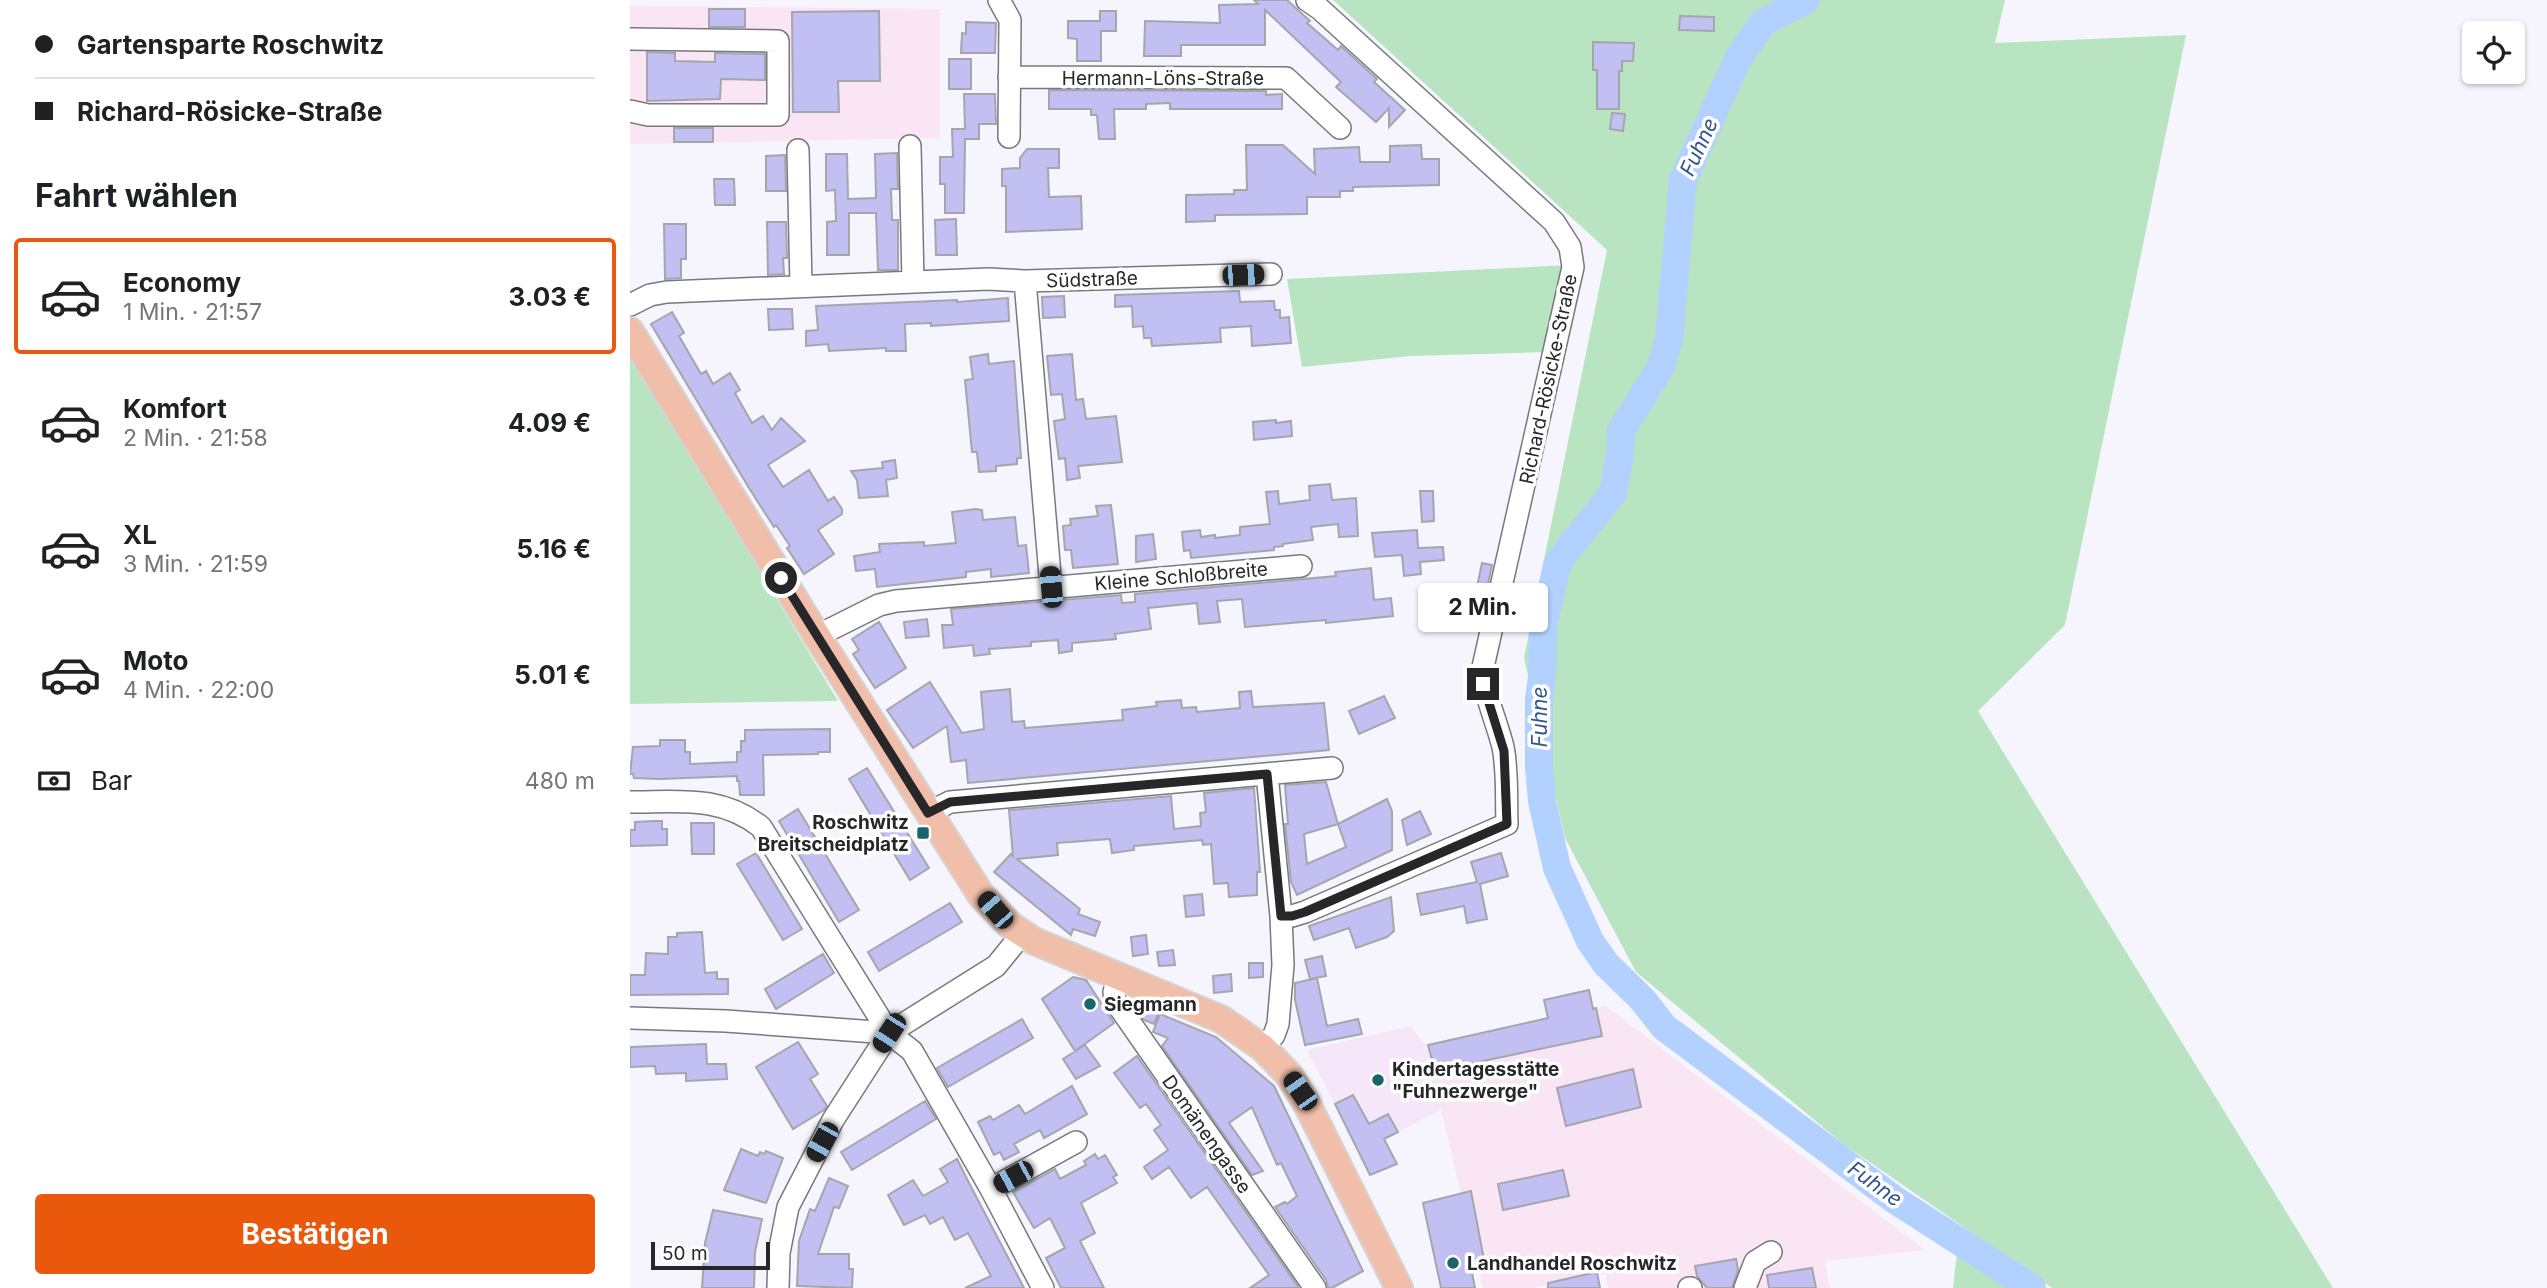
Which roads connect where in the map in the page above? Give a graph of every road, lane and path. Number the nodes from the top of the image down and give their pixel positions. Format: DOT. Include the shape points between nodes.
graph roads {
  1 [pos="999,0"];
  2 [pos="1307,0"];
  3 [pos="630,39"];
  4 [pos="1009,77"];
  5 [pos="630,111"];
  6 [pos="1340,128"];
  7 [pos="1009,137"];
  8 [pos="910,146"];
  9 [pos="798,150"];
  10 [pos="1270,274"];
  11 [pos="1025,281"];
  12 [pos="913,282"];
  13 [pos="801,286"];
  14 [pos="630,305"];
  15 [pos="630,331"];
  16 [pos="1301,566"];
  17 [pos="1051,587"];
  18 [pos="817,636"];
  19 [pos="1332,768"];
  20 [pos="1267,774"];
  21 [pos="630,802"];
  22 [pos="928,813"];
  23 [pos="1281,916"];
  24 [pos="1022,934"];
  25 [pos="1118,977"];
  26 [pos="630,1018"];
  27 [pos="889,1033"];
  28 [pos="1263,1048"];
  29 [pos="1076,1142"];
  30 [pos="991,1189"];
  31 [pos="1771,1252"];
  32 [pos="778,1288"];
  33 [pos="1043,1288"];
  34 [pos="1315,1288"];
  35 [pos="1399,1288"];
  36 [pos="1745,1288"];
  1 -- 4 [label="street" via="1010,20"];
  2 -- 23 [label="street, Richard-Rösicke-Straße" via="1554,222 1570,247 1573,267 1483,667 1486,699 1504,751 1507,824 1305,912"];
  3 -- 5 [label="street" via="778,41 778,115 648,115"];
  4 -- 6 [label="street, Hermann-Löns-Straße" via="1286,78"];
  4 -- 7 [label="street"];
  8 -- 12 [label="street"];
  9 -- 13 [label="street"];
  10 -- 11 [label="street, Südstraße"];
  11 -- 12 [label="street, Südstraße"];
  11 -- 17 [label="street"];
  12 -- 13 [label="street, Südstraße"];
  13 -- 14 [label="street, Südstraße" via="658,293"];
  15 -- 18 [label="main road"];
  16 -- 17 [label="street, Kleine Schloßbreite"];
  17 -- 18 [label="street, Kleine Schloßbreite" via="879,605"];
  18 -- 22 [label="main road"];
  19 -- 20 [label="street"];
  20 -- 22 [label="street" via="950,802"];
  20 -- 23 [label="street"];
  21 -- 27 [label="street" via="708,802 747,816 761,827"];
  22 -- 24 [label="main road" via="981,895"];
  23 -- 28 [label="street" via="1278,1024"];
  24 -- 25 [label="main road"];
  24 -- 27 [label="street" via="996,966"];
  25 -- 28 [label="main road" via="1221,1019"];
  25 -- 34 [label="street, Domänengasse" via="1115,1002"];
  26 -- 27 [label="street"];
  27 -- 30 [label="street" via="912,1051"];
  27 -- 32 [label="street" via="793,1196 780,1242"];
  28 -- 35 [label="main road" via="1289,1075 1308,1106"];
  29 -- 30 [label="street"];
  30 -- 33 [label="street"];
  31 -- 36 [label="street" via="1755,1262"];
}
